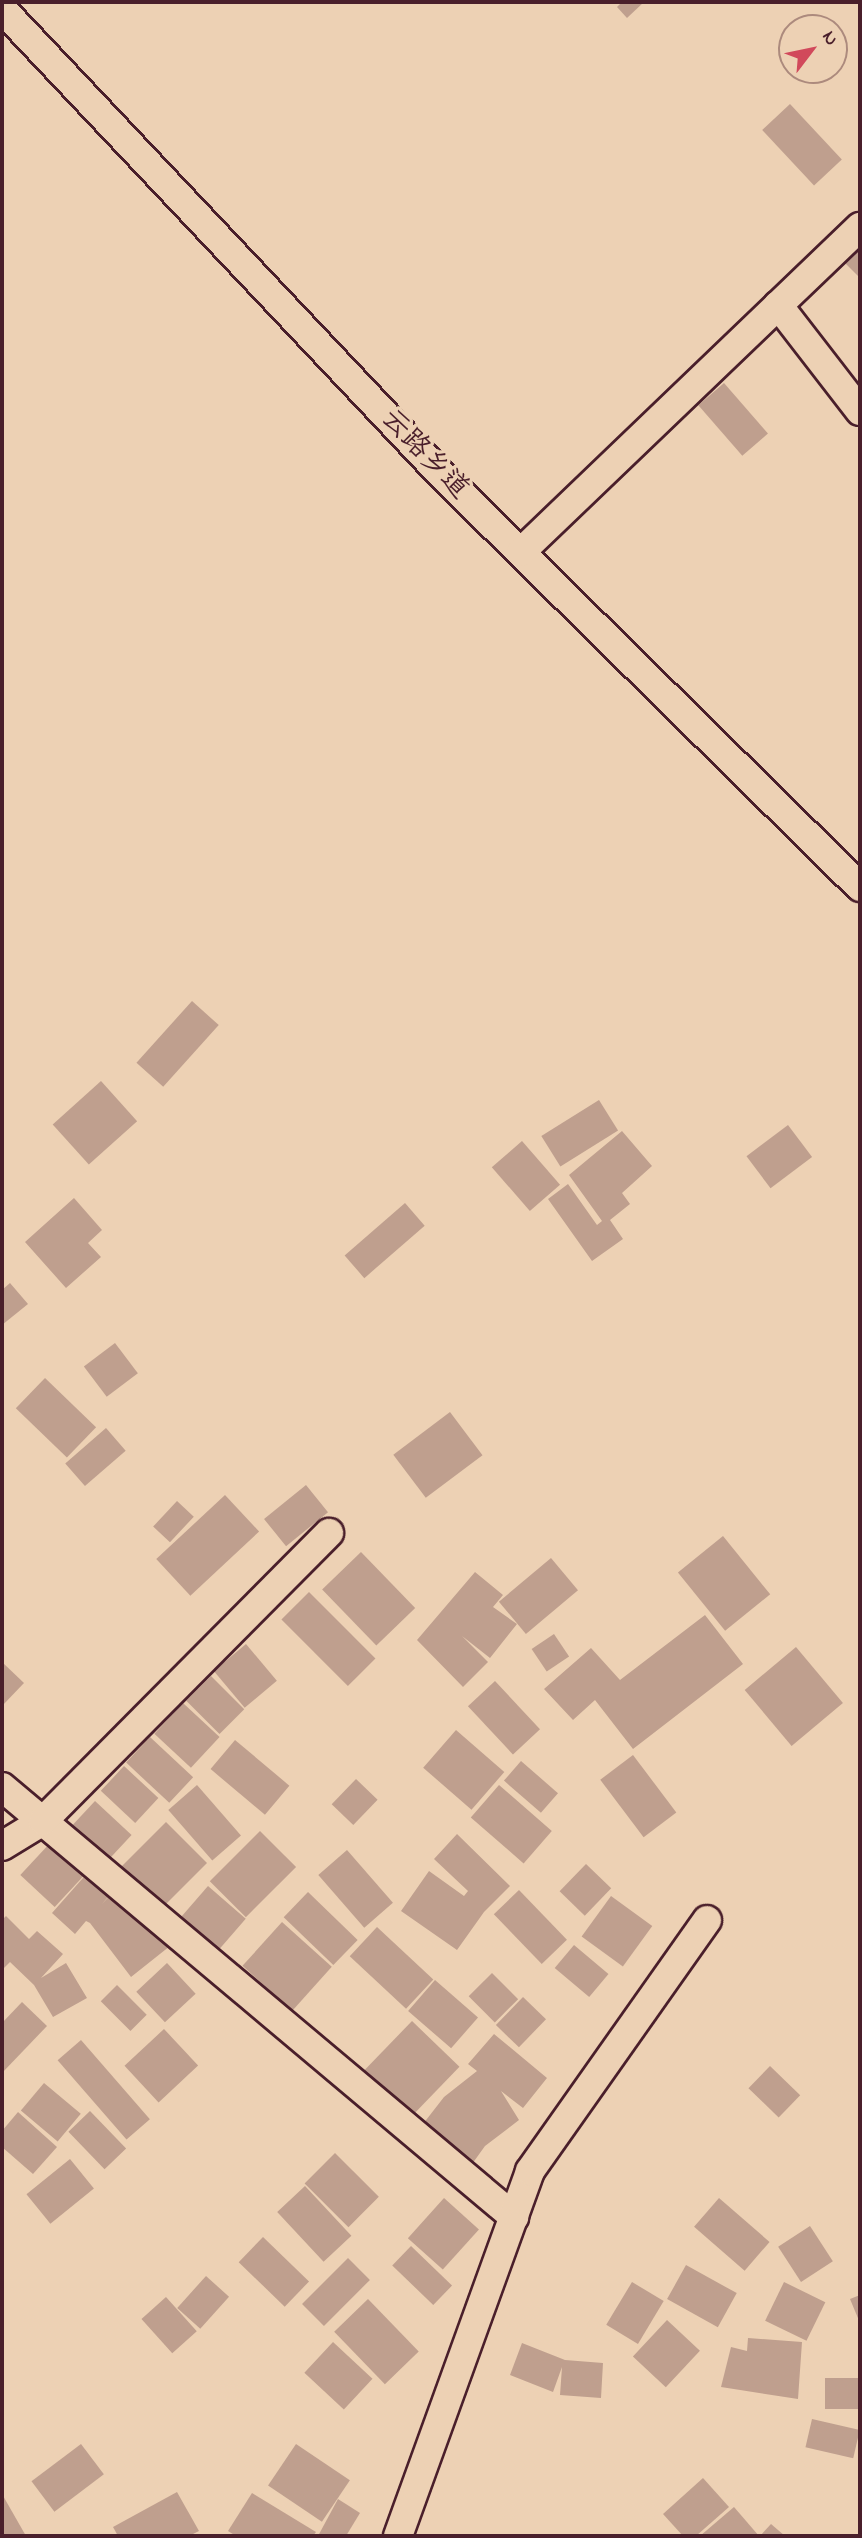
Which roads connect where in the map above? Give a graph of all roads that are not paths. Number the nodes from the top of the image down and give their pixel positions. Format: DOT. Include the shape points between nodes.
graph roads {
  1 [pos="2,9"];
  2 [pos="860,227"];
  3 [pos="778,305"];
  4 [pos="860,411"];
  5 [pos="521,552"];
  6 [pos="860,887"];
  7 [pos="330,1533"];
  8 [pos="2,1787"];
  9 [pos="43,1821"];
  10 [pos="2,1846"];
  11 [pos="707,1920"];
  12 [pos="514,2217"];
  13 [pos="398,2536"];
  1 -- 5 [label="street, 云路乡道"];
  2 -- 3 [label="street"];
  3 -- 4 [label="street"];
  3 -- 5 [label="street"];
  5 -- 6 [label="street, 云路乡道"];
  7 -- 9 [label="street"];
  8 -- 9 [label="street"];
  9 -- 10 [label="street"];
  9 -- 12 [label="street"];
  11 -- 12 [label="street" via="530,2171"];
  12 -- 13 [label="street"];
}
